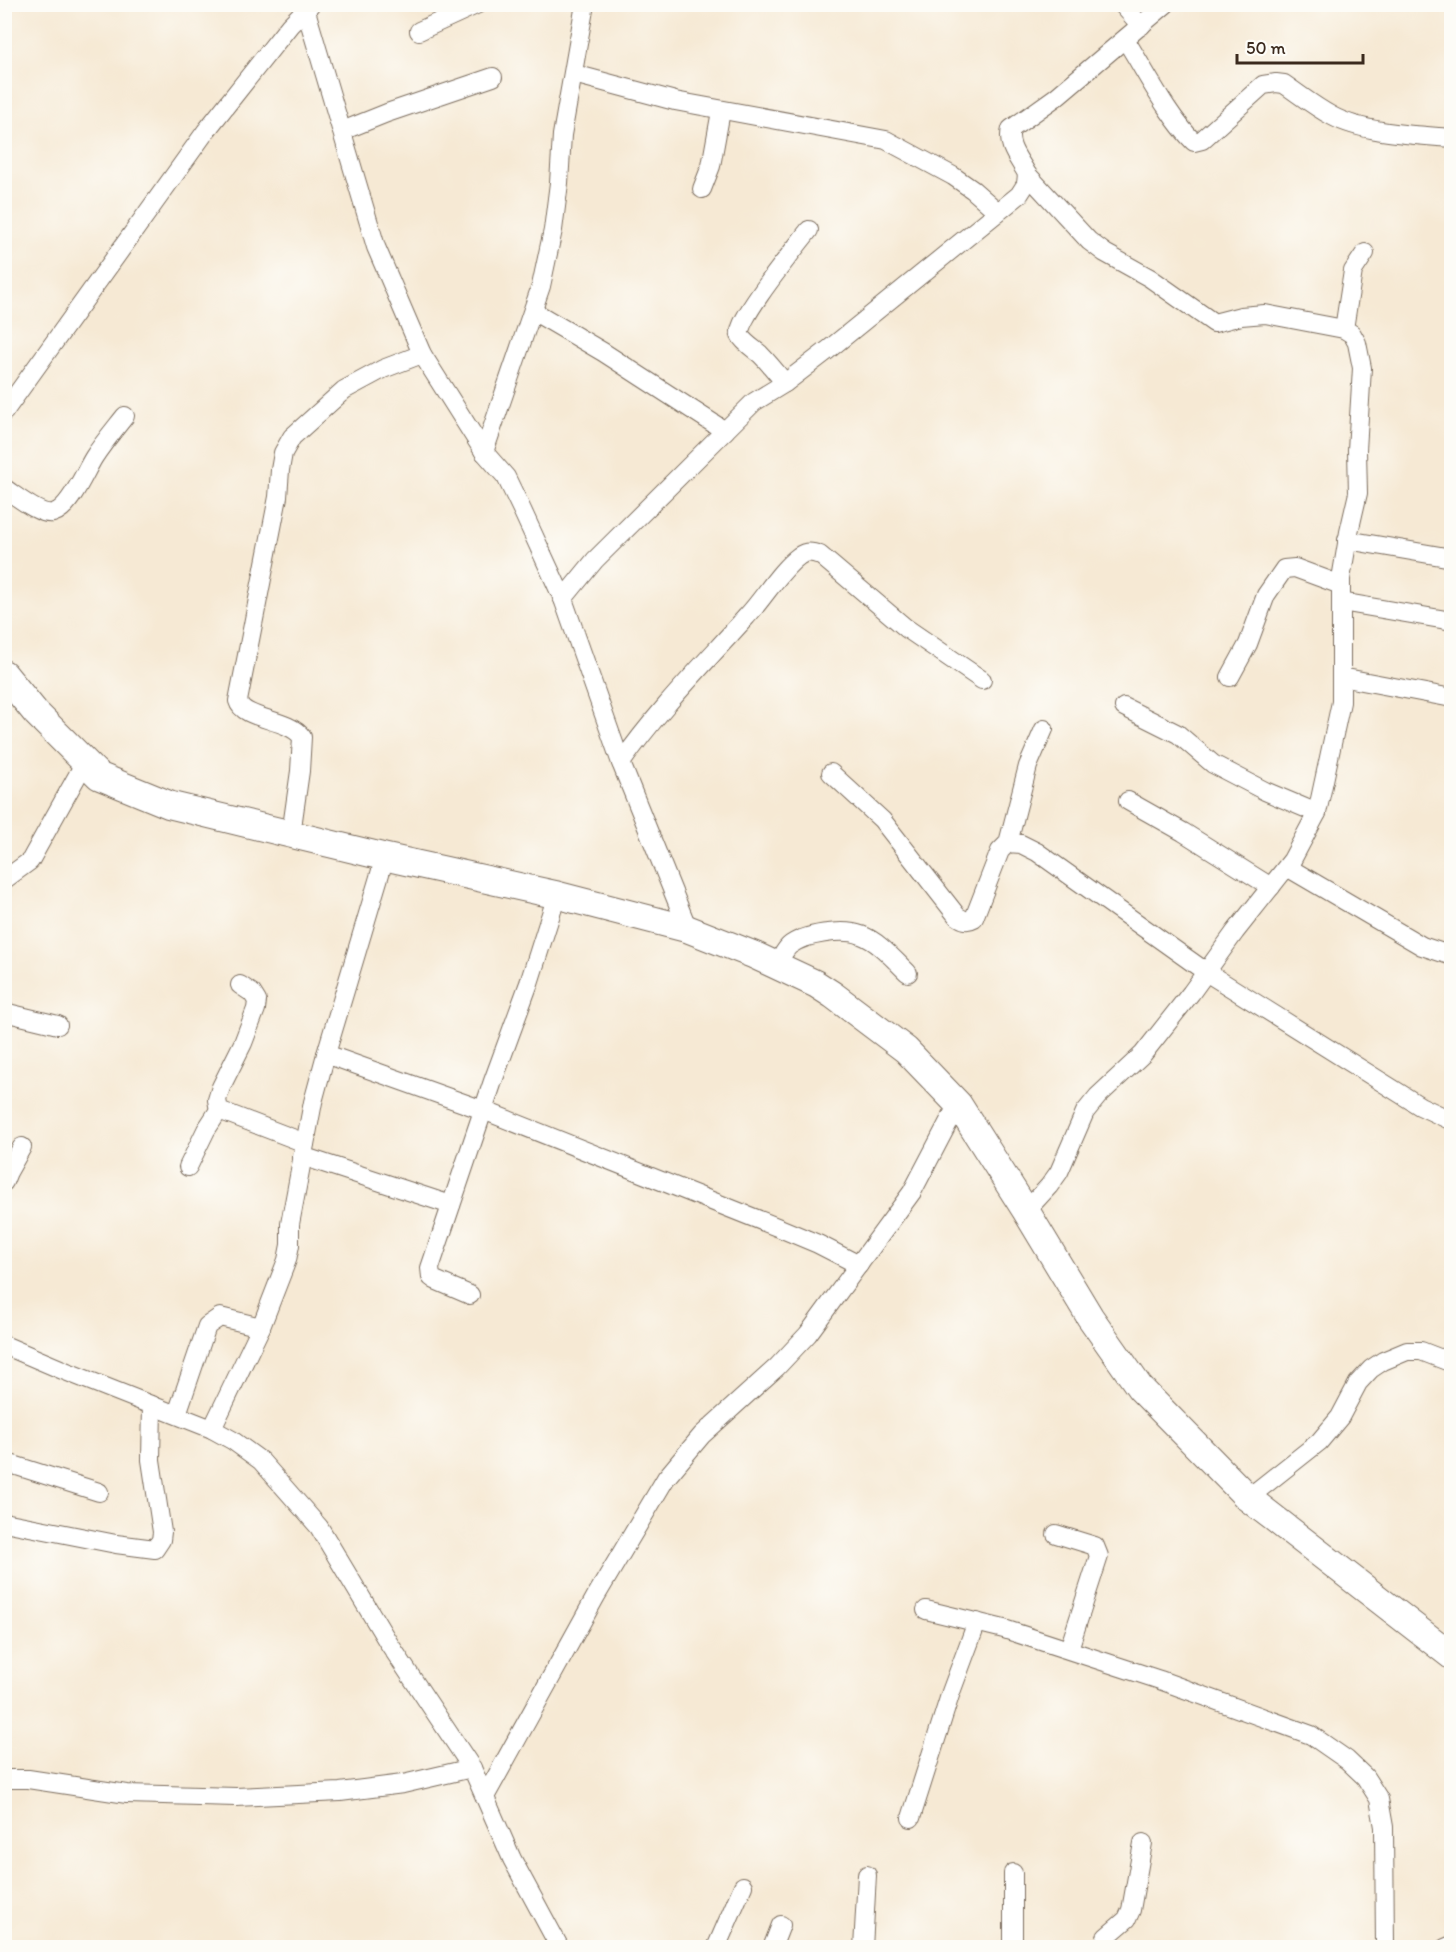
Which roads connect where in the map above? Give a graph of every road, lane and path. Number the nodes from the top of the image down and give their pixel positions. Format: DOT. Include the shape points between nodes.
graph roads {
  1 [pos="478,4"];
  2 [pos="585,4"];
  3 [pos="1122,4"];
  4 [pos="1166,4"];
  5 [pos="305,6"];
  6 [pos="1141,26"];
  7 [pos="419,31"];
  8 [pos="1125,39"];
  9 [pos="574,74"];
  10 [pos="493,77"];
  11 [pos="721,111"];
  12 [pos="342,131"];
  13 [pos="1452,138"];
  14 [pos="1028,174"];
  15 [pos="702,189"];
  16 [pos="998,212"];
  17 [pos="809,230"];
  18 [pos="1365,253"];
  19 [pos="533,311"];
  20 [pos="1344,328"];
  21 [pos="422,354"];
  22 [pos="785,383"];
  23 [pos="6,404"];
  24 [pos="125,416"];
  25 [pos="725,431"];
  26 [pos="484,452"];
  27 [pos="4,488"];
  28 [pos="1347,540"];
  29 [pos="1452,558"];
  30 [pos="1341,594"];
  31 [pos="563,599"];
  32 [pos="1452,621"];
  33 [pos="4,674"];
  34 [pos="1230,677"];
  35 [pos="1341,677"];
  36 [pos="982,680"];
  37 [pos="1452,698"];
  38 [pos="1124,706"];
  39 [pos="1044,729"];
  40 [pos="85,762"];
  41 [pos="621,763"];
  42 [pos="831,773"];
  43 [pos="1128,801"];
  44 [pos="1317,813"];
  45 [pos="291,834"];
  46 [pos="1008,843"];
  47 [pos="385,857"];
  48 [pos="1287,867"];
  49 [pos="4,880"];
  50 [pos="1270,887"];
  51 [pos="557,895"];
  52 [pos="688,929"];
  53 [pos="1448,955"];
  54 [pos="776,965"];
  55 [pos="1206,972"];
  56 [pos="908,974"];
  57 [pos="240,985"];
  58 [pos="4,1012"];
  59 [pos="58,1025"];
  60 [pos="326,1054"];
  61 [pos="958,1104"];
  62 [pos="219,1110"];
  63 [pos="483,1110"];
  64 [pos="1452,1121"];
  65 [pos="22,1147"];
  66 [pos="304,1150"];
  67 [pos="188,1167"];
  68 [pos="4,1182"];
  69 [pos="451,1205"];
  70 [pos="1026,1211"];
  71 [pos="859,1265"];
  72 [pos="470,1294"];
  73 [pos="261,1327"];
  74 [pos="4,1345"];
  75 [pos="1452,1363"];
  76 [pos="152,1406"];
  77 [pos="177,1414"];
  78 [pos="212,1429"];
  79 [pos="4,1462"];
  80 [pos="99,1492"];
  81 [pos="1248,1498"];
  82 [pos="4,1522"];
  83 [pos="1056,1534"];
  84 [pos="926,1611"];
  85 [pos="977,1622"];
  86 [pos="1069,1649"];
  87 [pos="1452,1656"];
  88 [pos="472,1768"];
  89 [pos="4,1779"];
  90 [pos="485,1797"];
  91 [pos="911,1818"];
  92 [pos="1143,1843"];
  93 [pos="1013,1873"];
  94 [pos="867,1875"];
  95 [pos="742,1886"];
  96 [pos="781,1925"];
  97 [pos="1452,1945"];
  98 [pos="560,1947"];
  99 [pos="716,1947"];
  100 [pos="772,1947"];
  101 [pos="863,1947"];
  102 [pos="1012,1947"];
  103 [pos="1104,1947"];
  104 [pos="1385,1947"];
  105 [pos="1445,1947"];
  1 -- 7 [label="street"];
  2 -- 9 [label="street"];
  3 -- 6 [label="street"];
  4 -- 6 [label="street"];
  5 -- 12 [label="street"];
  5 -- 23 [label="street" via="206,131"];
  6 -- 8 [label="street"];
  8 -- 13 [label="street" via="1194,142 1202,140 1263,86 1276,83 1284,84 1348,123"];
  8 -- 14 [label="street" via="1011,129 1009,137 1014,152"];
  9 -- 11 [label="street"];
  9 -- 19 [label="street" via="562,135 553,230"];
  10 -- 12 [label="street"];
  11 -- 15 [label="street" via="711,166"];
  11 -- 16 [label="street" via="886,140 953,176"];
  12 -- 21 [label="street" via="376,247"];
  14 -- 16 [label="street" via="1019,195"];
  14 -- 20 [label="street" via="1089,241 1214,323 1265,314"];
  16 -- 22 [label="street"];
  17 -- 22 [label="street" via="739,329 741,337"];
  18 -- 20 [label="street" via="1353,272"];
  19 -- 25 [label="street"];
  19 -- 26 [label="street"];
  20 -- 28 [label="street" via="1357,343 1362,368 1358,493"];
  21 -- 26 [label="street"];
  21 -- 45 [label="street" via="344,390 292,437 283,453 238,701 246,712 291,726 302,737"];
  22 -- 25 [label="street" via="754,402"];
  24 -- 27 [label="street" via="60,509 43,512"];
  25 -- 31 [label="street" via="595,560"];
  26 -- 31 [label="street" via="506,477"];
  28 -- 29 [label="street"];
  28 -- 30 [label="street"];
  30 -- 32 [label="street"];
  30 -- 34 [label="street" via="1295,568 1284,569 1266,595 1248,644"];
  30 -- 35 [label="street"];
  31 -- 41 [label="street"];
  33 -- 40 [label="main road"];
  35 -- 37 [label="street"];
  35 -- 44 [label="street" via="1341,702"];
  36 -- 41 [label="street" via="906,628 820,555 810,552 800,555 772,585 643,731"];
  38 -- 44 [label="street" via="1178,734 1213,764"];
  39 -- 46 [label="street" via="1028,766"];
  40 -- 45 [label="main road" via="99,776 170,805"];
  40 -- 49 [label="street" via="30,861"];
  41 -- 52 [label="street"];
  42 -- 46 [label="street" via="882,820 962,920 974,918 1000,851"];
  43 -- 50 [label="street"];
  44 -- 48 [label="street"];
  45 -- 47 [label="main road"];
  46 -- 55 [label="street" via="1037,852"];
  47 -- 51 [label="main road"];
  47 -- 60 [label="street"];
  48 -- 50 [label="street"];
  48 -- 53 [label="street" via="1422,946"];
  50 -- 55 [label="street"];
  51 -- 52 [label="main road"];
  51 -- 63 [label="street"];
  52 -- 54 [label="main road"];
  54 -- 56 [label="street" via="789,946 802,939 840,932 861,935 882,948"];
  54 -- 61 [label="main road" via="816,984 897,1043"];
  55 -- 64 [label="street" via="1420,1106"];
  55 -- 70 [label="street" via="1143,1054 1085,1112 1059,1172"];
  57 -- 62 [label="street" via="252,993 257,1001 256,1010 221,1087"];
  58 -- 59 [label="street"];
  60 -- 63 [label="street"];
  60 -- 66 [label="street"];
  61 -- 70 [label="main road"];
  61 -- 71 [label="street" via="912,1192"];
  62 -- 66 [label="street"];
  62 -- 67 [label="street"];
  63 -- 69 [label="street"];
  63 -- 71 [label="street" via="782,1229"];
  65 -- 68 [label="street"];
  66 -- 69 [label="street"];
  66 -- 73 [label="street" via="287,1260"];
  69 -- 72 [label="street" via="430,1273 435,1280"];
  70 -- 81 [label="main road" via="1090,1317 1140,1388"];
  71 -- 90 [label="street" via="808,1334 702,1435 666,1479"];
  73 -- 77 [label="street" via="220,1317 207,1326"];
  73 -- 78 [label="street"];
  74 -- 76 [label="street"];
  75 -- 81 [label="street" via="1421,1350 1407,1351 1377,1365 1358,1383 1340,1417 1319,1442"];
  76 -- 77 [label="street"];
  76 -- 82 [label="street" via="151,1460 162,1532 155,1549"];
  77 -- 78 [label="street"];
  78 -- 88 [label="street" via="261,1461 319,1527 388,1642"];
  79 -- 80 [label="street"];
  81 -- 87 [label="main road"];
  83 -- 86 [label="street" via="1095,1546 1099,1556"];
  84 -- 85 [label="street"];
  85 -- 86 [label="street"];
  85 -- 91 [label="street"];
  86 -- 104 [label="street" via="1311,1735 1353,1765 1378,1799 1384,1827"];
  88 -- 89 [label="street" via="340,1792 236,1797 127,1794"];
  88 -- 90 [label="street"];
  90 -- 98 [label="street"];
  92 -- 103 [label="street" via="1131,1910 1127,1919 1106,1937"];
  93 -- 102 [label="street"];
  94 -- 101 [label="street"];
  95 -- 99 [label="street"];
  96 -- 100 [label="street"];
  97 -- 105 [label="street"];
}
